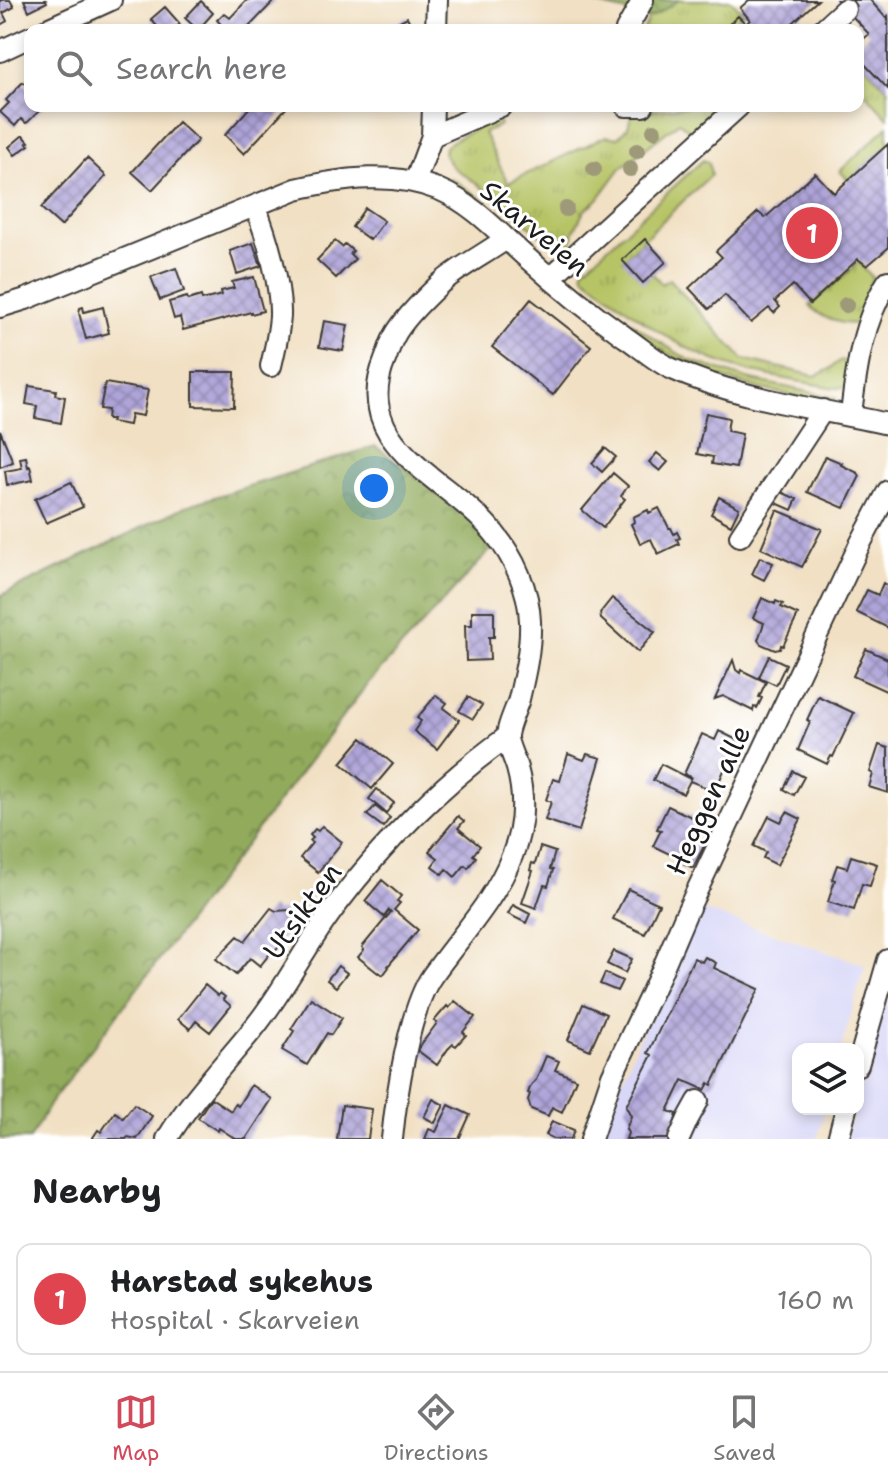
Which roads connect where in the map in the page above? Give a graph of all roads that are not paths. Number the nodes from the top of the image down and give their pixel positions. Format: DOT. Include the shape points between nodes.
graph roads {
  1 [pos="111,0"];
  2 [pos="437,0"];
  3 [pos="643,0"];
  4 [pos="845,9"];
  5 [pos="58,24"];
  6 [pos="436,24"];
  7 [pos="629,24"];
  8 [pos="829,24"];
  9 [pos="24,40"];
  10 [pos="0,51"];
  11 [pos="433,112"];
  12 [pos="487,112"];
  13 [pos="732,112"];
  14 [pos="432,136"];
  15 [pos="415,182"];
  16 [pos="255,206"];
  17 [pos="506,239"];
  18 [pos="550,278"];
  19 [pos="888,281"];
  20 [pos="0,307"];
  21 [pos="271,366"];
  22 [pos="823,410"];
  23 [pos="851,415"];
  24 [pos="888,424"];
  25 [pos="888,491"];
  26 [pos="740,536"];
  27 [pos="507,737"];
  28 [pos="888,960"];
  29 [pos="864,1044"];
  30 [pos="698,1101"];
  31 [pos="844,1115"];
  32 [pos="167,1139"];
  33 [pos="392,1139"];
  34 [pos="591,1139"];
  35 [pos="679,1139"];
  36 [pos="838,1139"];
  1 -- 5 [label="street"];
  2 -- 6 [label="street"];
  3 -- 7 [label="street"];
  4 -- 8 [label="street"];
  9 -- 10 [label="street"];
  11 -- 14 [label="street"];
  12 -- 14 [label="street"];
  13 -- 18 [label="street"];
  14 -- 15 [label="street"];
  15 -- 16 [label="street, Skarveien" via="333,181"];
  15 -- 17 [label="street, Skarveien" via="456,198"];
  16 -- 20 [label="street, Skarveien"];
  16 -- 21 [label="street" via="279,301"];
  17 -- 18 [label="street, Skarveien"];
  17 -- 27 [label="street" via="442,282 394,336 376,397 381,422 397,447 494,533 520,578 528,601 529,647"];
  18 -- 22 [label="street, Skarveien" via="668,367 710,383"];
  19 -- 23 [label="street" via="867,324"];
  22 -- 23 [label="street, Skarveien"];
  22 -- 26 [label="street"];
  23 -- 24 [label="street, Skarveien"];
  25 -- 34 [label="street, Heggen alle" via="691,903 612,1076"];
  27 -- 32 [label="street, Utsikten" via="437,794 338,903 259,1022"];
  27 -- 33 [label="street" via="523,798 514,852 501,882 430,978 416,1013"];
  28 -- 29 [label="street"];
  30 -- 35 [label="street"];
  31 -- 36 [label="street"];
}
